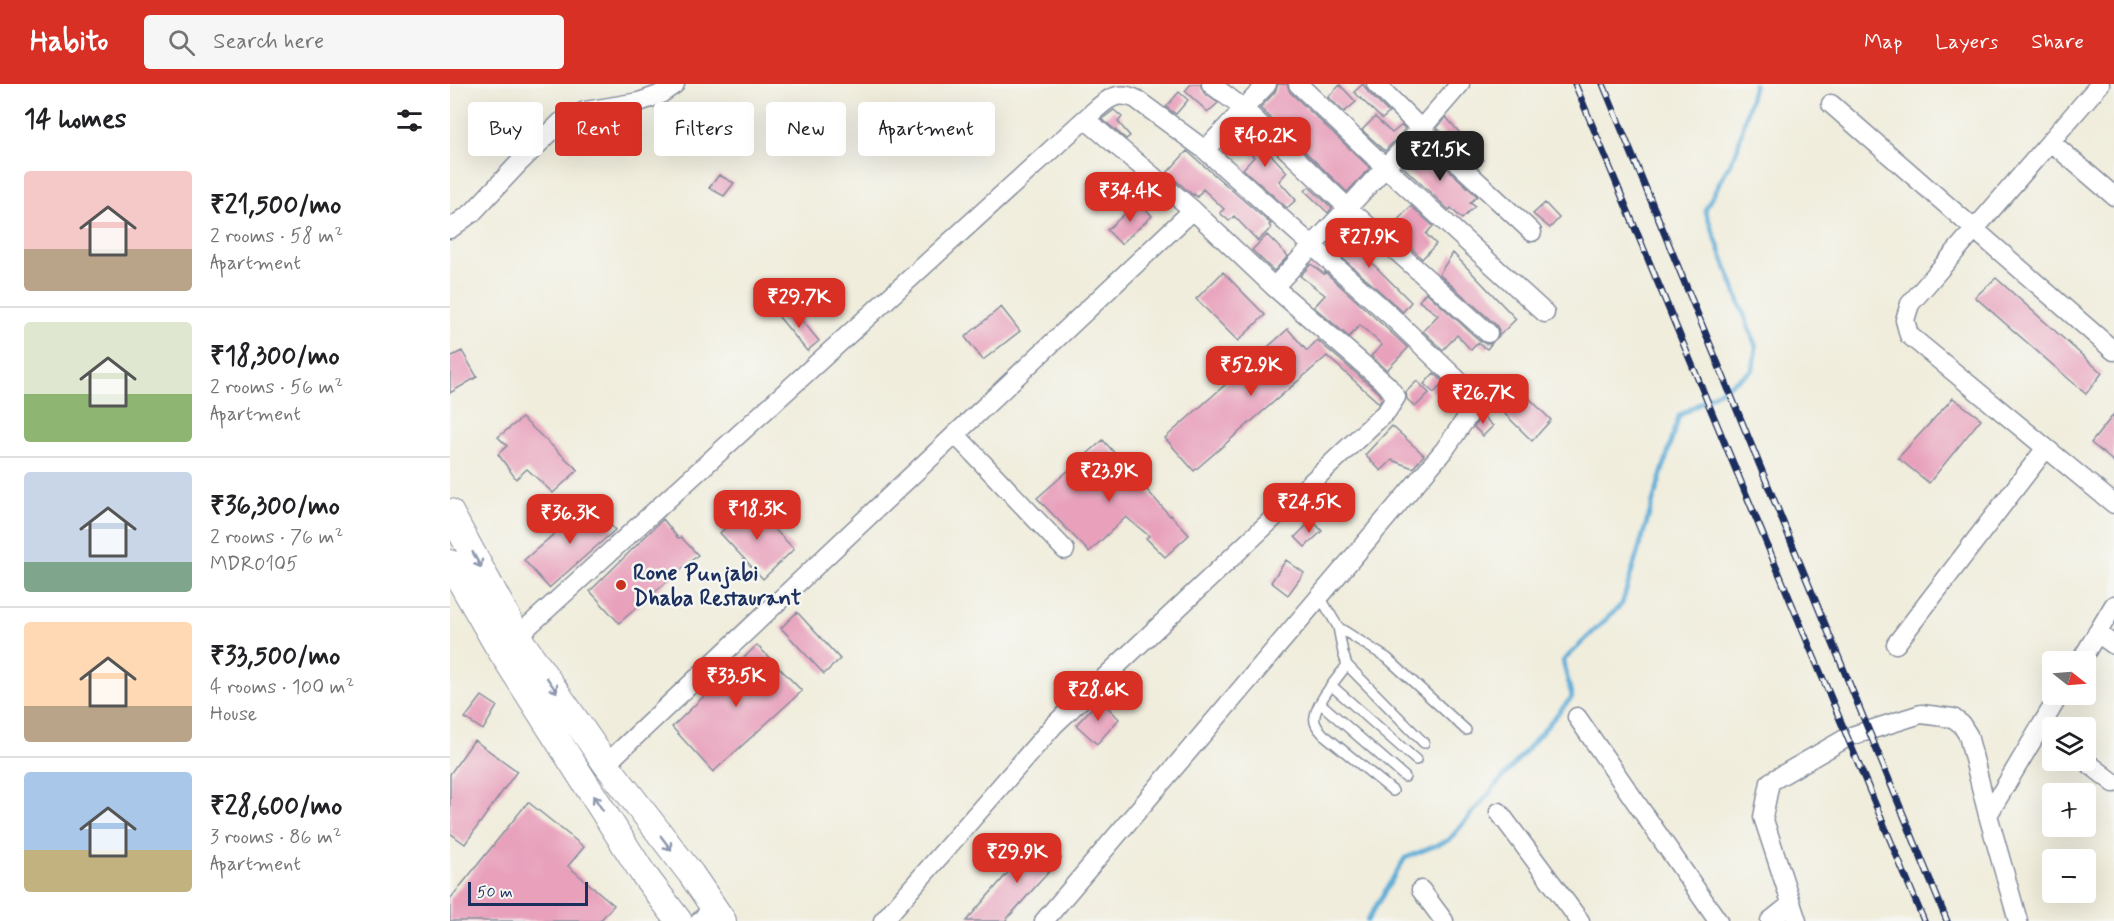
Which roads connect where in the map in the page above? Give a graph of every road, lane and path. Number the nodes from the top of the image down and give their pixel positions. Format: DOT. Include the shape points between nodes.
graph roads {
  1 [pos="675,84"];
  2 [pos="1211,84"];
  3 [pos="1267,84"];
  4 [pos="1298,84"];
  5 [pos="1376,84"];
  6 [pos="1460,84"];
  7 [pos="2100,84"];
  8 [pos="1114,89"];
  9 [pos="1831,104"];
  10 [pos="1244,109"];
  11 [pos="1085,119"];
  12 [pos="1421,129"];
  13 [pos="2050,142"];
  14 [pos="1205,150"];
  15 [pos="1385,167"];
  16 [pos="2114,196"];
  17 [pos="1347,207"];
  18 [pos="1193,210"];
  19 [pos="450,229"];
  20 [pos="1976,230"];
  21 [pos="1532,232"];
  22 [pos="1311,246"];
  23 [pos="1274,287"];
  24 [pos="1545,313"];
  25 [pos="1488,333"];
  26 [pos="2114,351"];
  27 [pos="955,434"];
  28 [pos="2046,448"];
  29 [pos="2114,504"];
  30 [pos="450,512"];
  31 [pos="1065,550"];
  32 [pos="450,563"];
  33 [pos="1319,595"];
  34 [pos="2114,605"];
  35 [pos="1338,627"];
  36 [pos="2097,633"];
  37 [pos="509,643"];
  38 [pos="1896,644"];
  39 [pos="2114,645"];
  40 [pos="2086,651"];
  41 [pos="1347,665"];
  42 [pos="1332,686"];
  43 [pos="1320,703"];
  44 [pos="1577,717"];
  45 [pos="1466,730"];
  46 [pos="2042,738"];
  47 [pos="1424,743"];
  48 [pos="1416,760"];
  49 [pos="606,764"];
  50 [pos="2096,769"];
  51 [pos="1405,777"];
  52 [pos="2114,783"];
  53 [pos="1393,791"];
  54 [pos="1499,812"];
  55 [pos="1988,815"];
  56 [pos="1421,891"];
  57 [pos="1794,913"];
  58 [pos="712,917"];
  59 [pos="679,921"];
  60 [pos="883,921"];
  61 [pos="1044,921"];
  62 [pos="1444,921"];
  63 [pos="1580,921"];
  64 [pos="1718,921"];
  65 [pos="1770,921"];
  66 [pos="2018,921"];
  1 -- 19 [label="street" via="639,102 585,111 561,122 473,212"];
  2 -- 10 [label="street"];
  3 -- 10 [label="street"];
  4 -- 15 [label="street"];
  5 -- 12 [label="street"];
  6 -- 12 [label="street"];
  7 -- 13 [label="street"];
  8 -- 11 [label="street" via="1109,99"];
  8 -- 14 [label="street" via="1136,99"];
  9 -- 20 [label="street"];
  10 -- 14 [label="street"];
  10 -- 17 [label="street"];
  11 -- 18 [label="street"];
  11 -- 37 [label="street"];
  12 -- 15 [label="street"];
  12 -- 21 [label="street"];
  13 -- 16 [label="street"];
  13 -- 20 [label="street"];
  14 -- 22 [label="street"];
  15 -- 17 [label="street"];
  15 -- 24 [label="street"];
  17 -- 22 [label="street"];
  17 -- 25 [label="street"];
  18 -- 23 [label="street"];
  18 -- 27 [label="street"];
  20 -- 26 [label="street"];
  20 -- 28 [label="street" via="1910,304 1905,320 1909,335"];
  22 -- 23 [label="street"];
  22 -- 33 [label="street" via="1465,387 1472,401 1470,413 1445,449"];
  23 -- 60 [label="street" via="1387,385 1396,397 1393,403 1054,725"];
  27 -- 31 [label="street"];
  27 -- 49 [label="street"];
  28 -- 29 [label="street"];
  28 -- 38 [label="street"];
  30 -- 37 [label="main road, one-way" via="504,609"];
  32 -- 37 [label="main road"];
  33 -- 35 [label="lane"];
  33 -- 61 [label="street"];
  34 -- 36 [label="street"];
  35 -- 41 [label="lane"];
  35 -- 45 [label="lane" via="1387,658"];
  36 -- 39 [label="street"];
  36 -- 40 [label="street"];
  37 -- 49 [label="main road, one-way"];
  59 -- 37 [label="main road, one-way" via="642,872"];
  41 -- 42 [label="lane"];
  41 -- 47 [label="lane"];
  42 -- 43 [label="lane"];
  42 -- 48 [label="lane"];
  43 -- 51 [label="lane"];
  43 -- 53 [label="lane" via="1314,720 1323,734"];
  44 -- 64 [label="street"];
  46 -- 55 [label="street"];
  49 -- 58 [label="main road, one-way" via="691,874"];
  50 -- 52 [label="street"];
  54 -- 63 [label="street"];
  55 -- 57 [label="street" via="1968,735 1953,718 1921,714 1848,737 1770,782 1762,817"];
  55 -- 66 [label="street"];
  56 -- 62 [label="street"];
  57 -- 65 [label="street"];
}
